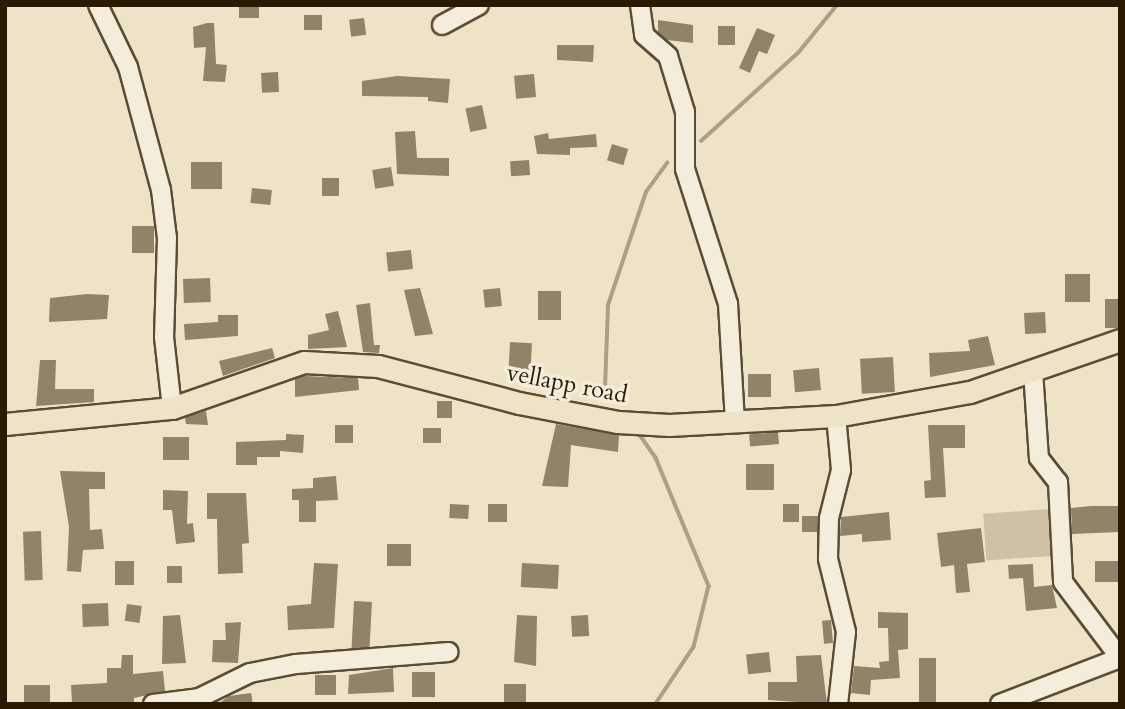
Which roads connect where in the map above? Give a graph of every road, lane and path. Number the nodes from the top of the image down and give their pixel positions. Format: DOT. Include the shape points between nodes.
graph roads {
  1 [pos="98,5"];
  2 [pos="479,5"];
  3 [pos="640,5"];
  4 [pos="442,25"];
  5 [pos="1120,340"];
  6 [pos="1033,371"];
  7 [pos="172,408"];
  8 [pos="836,416"];
  9 [pos="735,422"];
  10 [pos="5,424"];
  11 [pos="449,652"];
  12 [pos="1120,658"];
  13 [pos="153,704"];
  14 [pos="838,704"];
  15 [pos="1000,704"];
  1 -- 7 [label="street" via="128,67 161,190 167,238 164,337"];
  2 -- 4 [label="street"];
  3 -- 9 [label="street" via="644,35 668,56 685,112 685,169 727,304"];
  5 -- 6 [label="main road, vellapp road"];
  6 -- 8 [label="main road, vellapp road" via="970,392"];
  6 -- 12 [label="street" via="1039,458 1058,482 1063,582"];
  7 -- 9 [label="main road, vellapp road" via="304,362 327,362 378,366 519,403 618,422"];
  7 -- 10 [label="main road, vellapp road"];
  8 -- 9 [label="main road, vellapp road"];
  8 -- 14 [label="street" via="841,470 829,517 828,559 846,632"];
  11 -- 13 [label="street" via="296,664 250,673 199,698"];
  12 -- 15 [label="street"];
}
